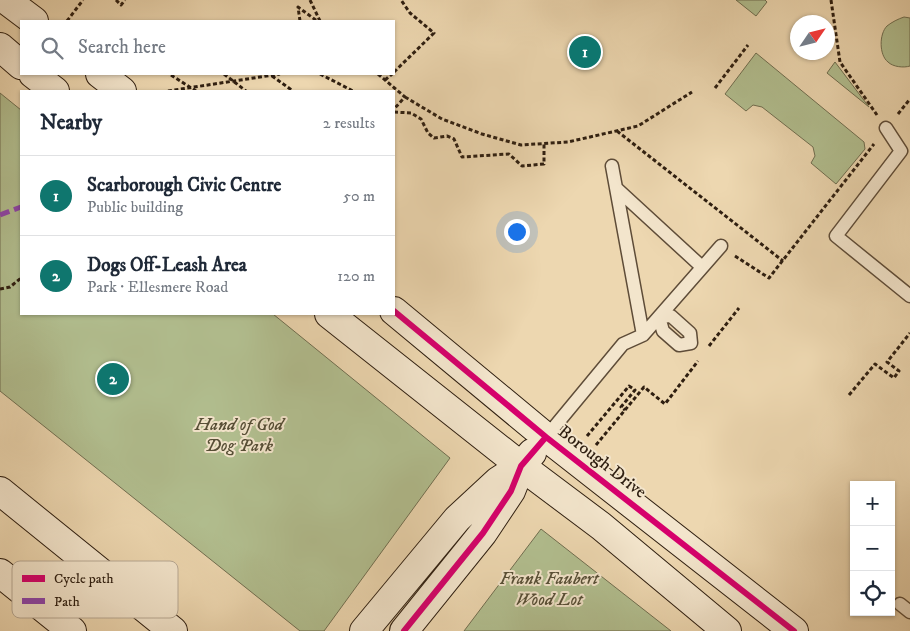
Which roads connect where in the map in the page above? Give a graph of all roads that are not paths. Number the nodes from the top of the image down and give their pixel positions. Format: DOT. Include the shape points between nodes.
graph roads {
  1 [pos="6,0"];
  2 [pos="33,20"];
  3 [pos="0,47"];
  4 [pos="20,64"];
  5 [pos="34,75"];
  6 [pos="101,75"];
  7 [pos="54,90"];
  8 [pos="121,90"];
  9 [pos="886,128"];
  10 [pos="612,166"];
  11 [pos="616,188"];
  12 [pos="720,246"];
  13 [pos="702,267"];
  14 [pos="910,296"];
  15 [pos="395,312"];
  16 [pos="330,315"];
  17 [pos="643,335"];
  18 [pos="546,437"];
  19 [pos="521,466"];
  20 [pos="0,490"];
  21 [pos="87,561"];
  22 [pos="0,573"];
  23 [pos="12,583"];
  24 [pos="900,604"];
  25 [pos="910,612"];
  26 [pos="56,618"];
  27 [pos="157,618"];
  28 [pos="72,631"];
  29 [pos="173,631"];
  30 [pos="364,631"];
  31 [pos="404,631"];
  32 [pos="728,631"];
  33 [pos="794,631"];
  1 -- 2 [label="street"];
  3 -- 4 [label="street"];
  5 -- 7 [label="street"];
  6 -- 8 [label="street"];
  9 -- 14 [label="lane" via="901,151 836,236"];
  10 -- 11 [label="lane"];
  11 -- 13 [label="lane"];
  11 -- 17 [label="lane"];
  12 -- 13 [label="lane"];
  13 -- 17 [label="lane"];
  15 -- 18 [label="street, Borough Drive"];
  16 -- 19 [label="street"];
  17 -- 18 [label="lane" via="623,344"];
  18 -- 19 [label="street"];
  18 -- 33 [label="street, Borough Drive"];
  19 -- 30 [label="street" via="498,481 457,519"];
  19 -- 31 [label="street" via="511,491 483,533"];
  19 -- 32 [label="street"];
  20 -- 21 [label="street"];
  22 -- 23 [label="street"];
  24 -- 25 [label="lane"];
  26 -- 28 [label="street"];
  27 -- 29 [label="street"];
}
